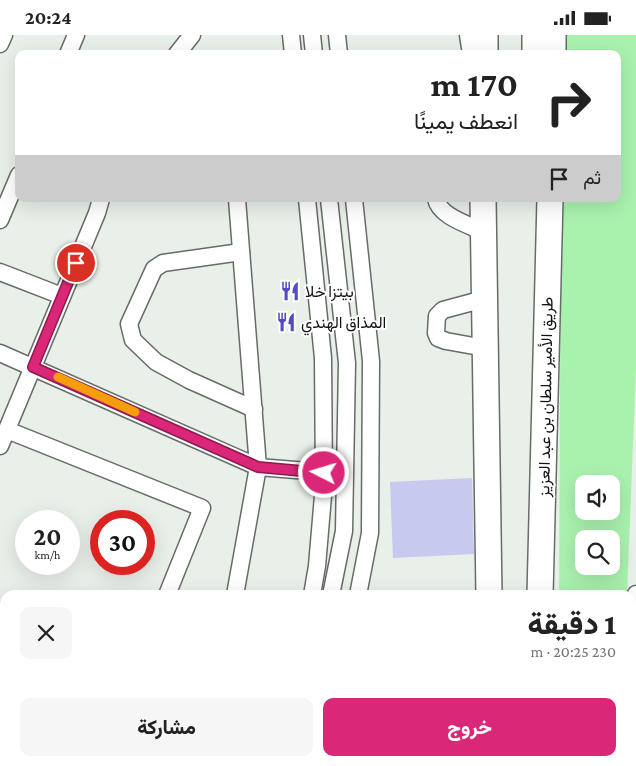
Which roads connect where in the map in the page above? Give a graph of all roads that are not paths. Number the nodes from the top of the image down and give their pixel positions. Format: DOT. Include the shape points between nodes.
graph roads {
  1 [pos="4,35"];
  2 [pos="76,35"];
  3 [pos="192,35"];
  4 [pos="291,35"];
  5 [pos="312,35"];
  6 [pos="337,35"];
  7 [pos="468,35"];
  8 [pos="486,35"];
  9 [pos="501,35"];
  10 [pos="535,35"];
  11 [pos="553,35"];
  12 [pos="565,35"];
  13 [pos="0,44"];
  14 [pos="70,50"];
  15 [pos="180,50"];
  16 [pos="293,50"];
  17 [pos="314,50"];
  18 [pos="339,50"];
  19 [pos="470,50"];
  20 [pos="485,50"];
  21 [pos="501,50"];
  22 [pos="535,50"];
  23 [pos="553,50"];
  24 [pos="561,50"];
  25 [pos="15,184"];
  26 [pos="100,202"];
  27 [pos="237,202"];
  28 [pos="307,202"];
  29 [pos="329,202"];
  30 [pos="354,202"];
  31 [pos="437,202"];
  32 [pos="483,202"];
  33 [pos="499,202"];
  34 [pos="534,202"];
  35 [pos="550,202"];
  36 [pos="0,220"];
  37 [pos="483,232"];
  38 [pos="241,252"];
  39 [pos="0,272"];
  40 [pos="62,296"];
  41 [pos="484,299"];
  42 [pos="485,348"];
  43 [pos="0,353"];
  44 [pos="33,367"];
  45 [pos="486,406"];
  46 [pos="254,409"];
  47 [pos="544,420"];
  48 [pos="7,430"];
  49 [pos="0,446"];
  50 [pos="258,467"];
  51 [pos="324,473"];
  52 [pos="345,474"];
  53 [pos="171,590"];
  54 [pos="237,590"];
  55 [pos="313,590"];
  56 [pos="332,590"];
  57 [pos="359,590"];
  58 [pos="489,590"];
  59 [pos="540,590"];
  1 -- 13 [label="street"];
  2 -- 14 [label="street"];
  3 -- 15 [label="street"];
  4 -- 16 [label="street"];
  5 -- 17 [label="street"];
  6 -- 18 [label="street"];
  7 -- 19 [label="street"];
  8 -- 20 [label="highway"];
  9 -- 21 [label="highway"];
  10 -- 22 [label="highway"];
  11 -- 23 [label="highway"];
  12 -- 24 [label="street"];
  25 -- 36 [label="street"];
  26 -- 40 [label="street"];
  27 -- 38 [label="street"];
  28 -- 51 [label="street" via="323,358"];
  29 -- 52 [label="street" via="347,363"];
  30 -- 57 [label="street" via="371,361 370,533"];
  31 -- 37 [label="street" via="446,213"];
  32 -- 37 [label="highway"];
  33 -- 45 [label="highway" via="498,268"];
  34 -- 47 [label="highway" via="533,287"];
  35 -- 47 [label="highway, طريق الأمير سلطان بن عبد العزيز"];
  37 -- 41 [label="highway"];
  38 -- 46 [label="street"];
  38 -- 46 [label="street" via="163,263 154,269 129,325 134,340 156,362"];
  39 -- 40 [label="street"];
  40 -- 44 [label="street"];
  41 -- 42 [label="highway"];
  41 -- 42 [label="street" via="444,309 437,316 436,333 438,338 446,341"];
  42 -- 45 [label="highway"];
  43 -- 44 [label="street"];
  44 -- 48 [label="street"];
  44 -- 50 [label="street"];
  45 -- 58 [label="highway"];
  46 -- 50 [label="street"];
  47 -- 59 [label="highway, طريق الأمير سلطان بن عبد العزيز"];
  48 -- 49 [label="street"];
  48 -- 53 [label="street" via="202,508"];
  50 -- 51 [label="street"];
  50 -- 54 [label="street"];
  51 -- 52 [label="street"];
  51 -- 55 [label="street"];
  52 -- 56 [label="street" via="344,531"];
}
